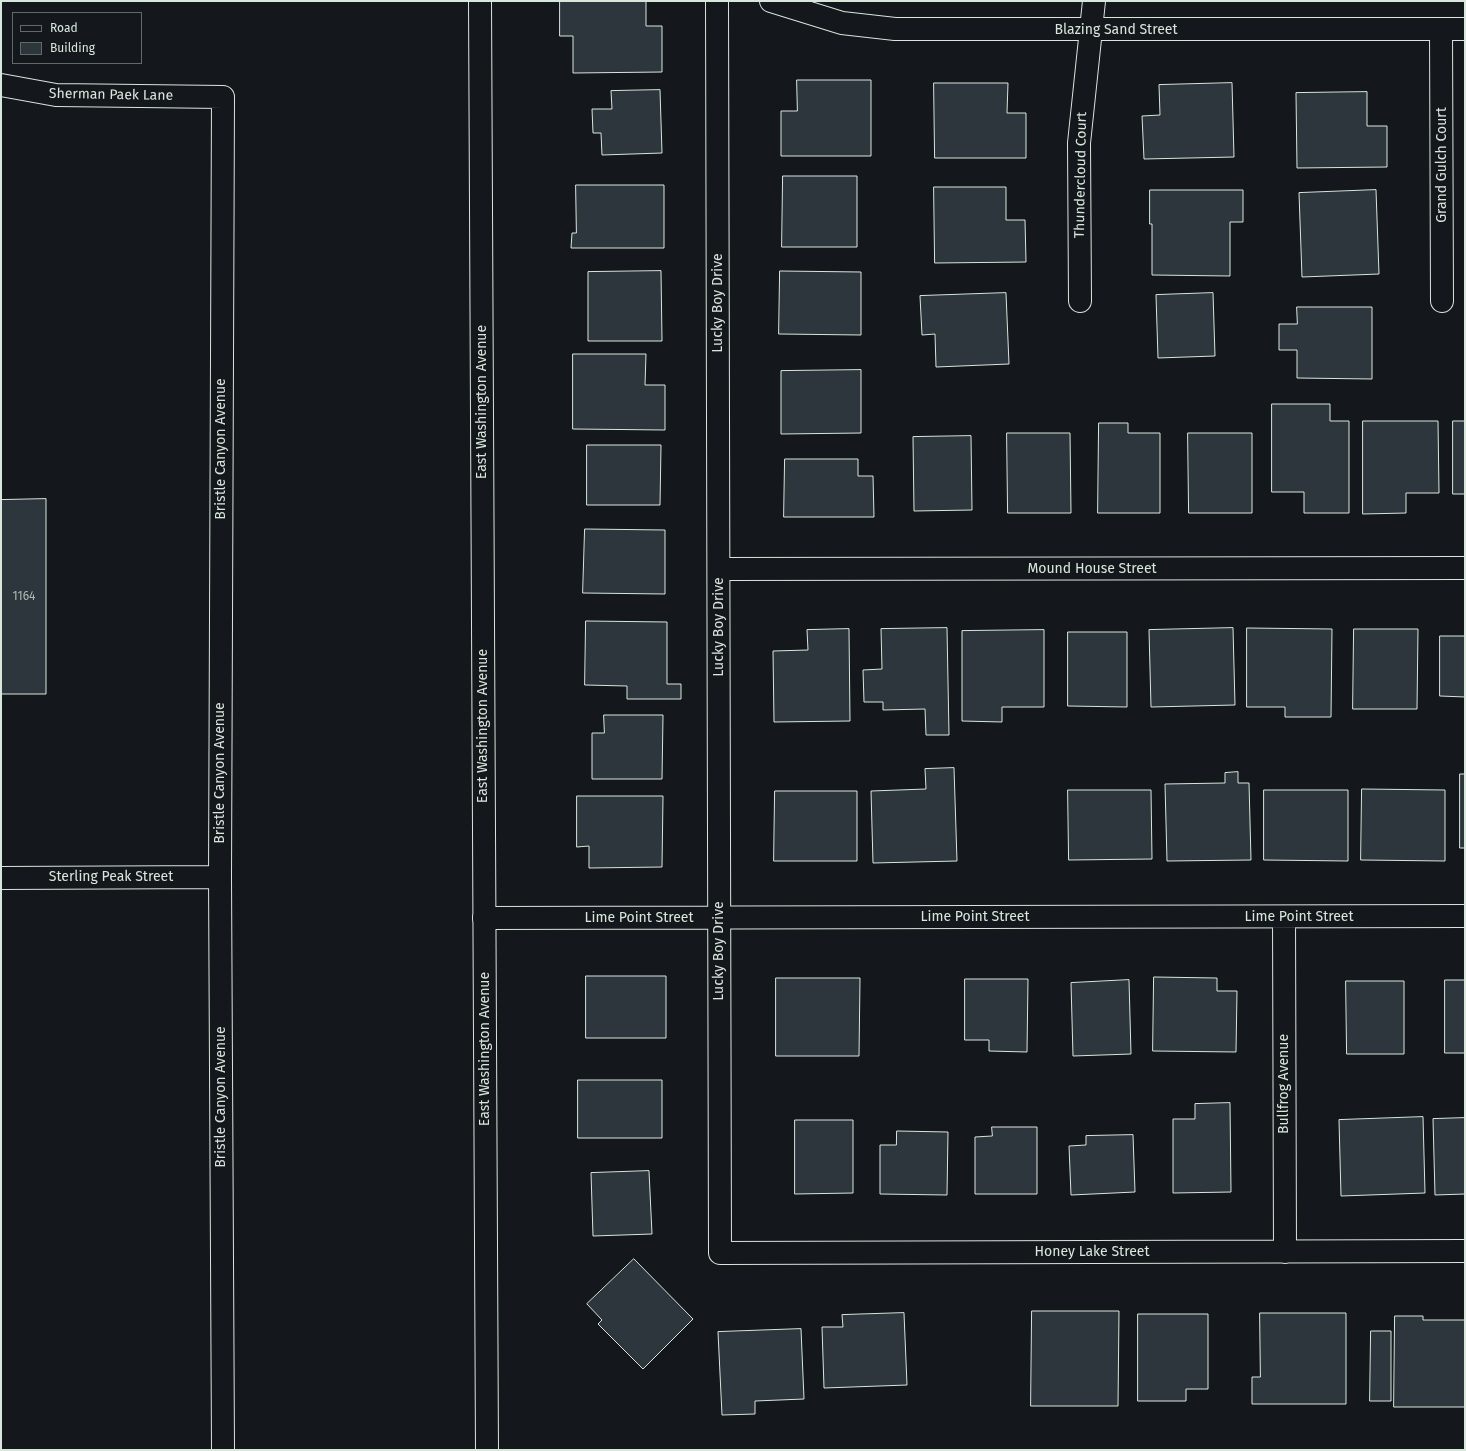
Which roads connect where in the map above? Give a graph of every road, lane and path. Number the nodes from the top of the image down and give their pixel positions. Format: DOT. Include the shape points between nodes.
graph roads {
  1 [pos="480,1"];
  2 [pos="717,1"];
  3 [pos="771,1"];
  4 [pos="1094,1"];
  5 [pos="1441,29"];
  6 [pos="1465,29"];
  7 [pos="1091,30"];
  8 [pos="1,85"];
  9 [pos="223,97"];
  10 [pos="1442,300"];
  11 [pos="1080,301"];
  12 [pos="1465,568"];
  13 [pos="719,570"];
  14 [pos="220,877"];
  15 [pos="1,878"];
  16 [pos="1465,916"];
  17 [pos="1284,917"];
  18 [pos="484,918"];
  19 [pos="719,918"];
  20 [pos="1465,1251"];
  21 [pos="1285,1252"];
  22 [pos="720,1253"];
  23 [pos="223,1450"];
  24 [pos="487,1450"];
  1 -- 18 [label="street, East Washington Avenue"];
  2 -- 13 [label="street, Lucky Boy Drive"];
  3 -- 7 [label="street, Blazing Sand Street" via="842,23 895,29"];
  4 -- 7 [label="street, Thundercloud Court"];
  5 -- 6 [label="street, Blazing Sand Street"];
  5 -- 7 [label="street, Blazing Sand Street"];
  5 -- 10 [label="street, Grand Gulch Court"];
  7 -- 11 [label="street, Thundercloud Court" via="1080,143"];
  8 -- 9 [label="street, Sherman Paek Lane" via="56,96"];
  9 -- 14 [label="street, Bristle Canyon Avenue"];
  12 -- 13 [label="street, Mound House Street"];
  13 -- 19 [label="street, Lucky Boy Drive"];
  14 -- 15 [label="street, Sterling Peak Street"];
  14 -- 23 [label="street, Bristle Canyon Avenue"];
  16 -- 17 [label="street, Lime Point Street"];
  17 -- 19 [label="street, Lime Point Street"];
  17 -- 21 [label="street, Bullfrog Avenue"];
  18 -- 19 [label="street, Lime Point Street"];
  18 -- 24 [label="street, East Washington Avenue"];
  19 -- 22 [label="street, Lucky Boy Drive"];
  20 -- 21 [label="street, Honey Lake Street"];
  21 -- 22 [label="street, Honey Lake Street"];
}
